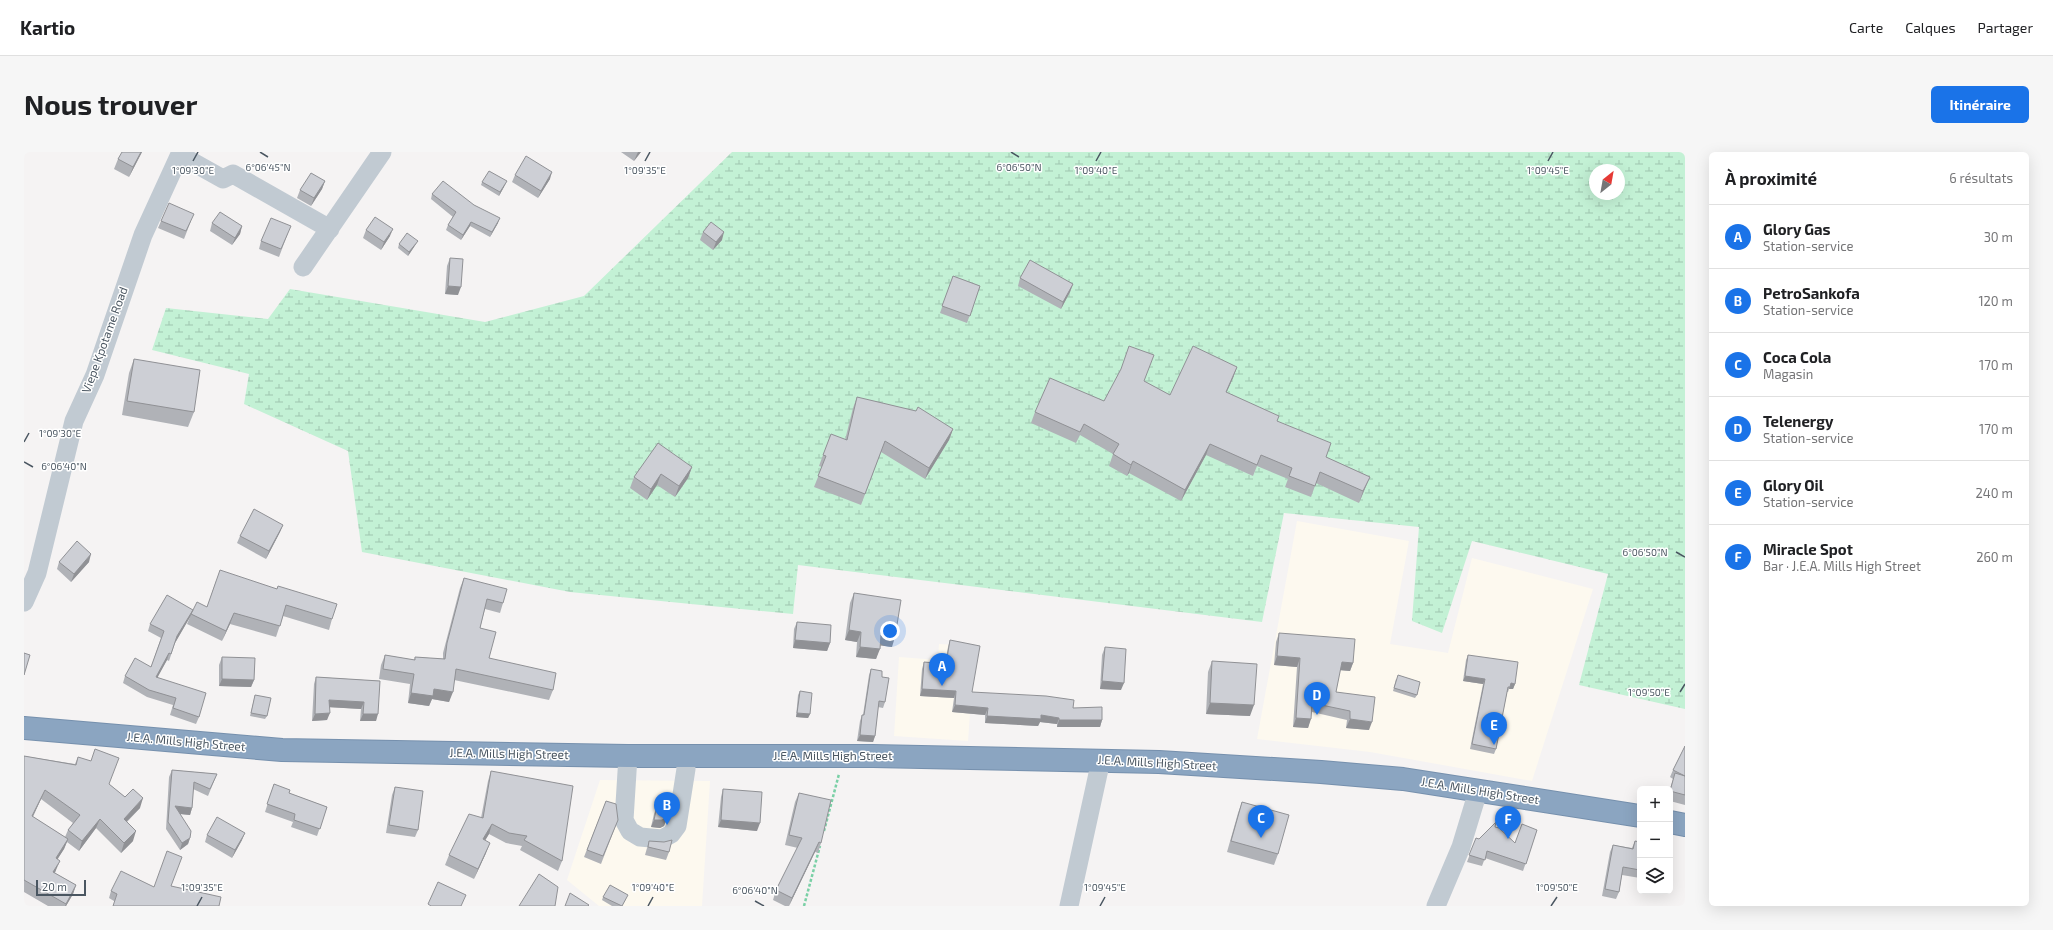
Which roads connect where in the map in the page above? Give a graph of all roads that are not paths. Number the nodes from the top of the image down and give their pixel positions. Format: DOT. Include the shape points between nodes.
graph roads {
  1 [pos="382,152"];
  2 [pos="180,153"];
  3 [pos="330,229"];
  4 [pos="303,267"];
  5 [pos="24,602"];
  6 [pos="24,728"];
  7 [pos="628,756"];
  8 [pos="685,756"];
  9 [pos="1101,760"];
  10 [pos="1478,791"];
  11 [pos="1637,816"];
  12 [pos="1673,823"];
  13 [pos="1685,825"];
  14 [pos="1069,906"];
  15 [pos="1436,906"];
  1 -- 3 [label="street"];
  2 -- 3 [label="street" via="223,179 233,174"];
  2 -- 5 [label="street, Viepe Kpotame Road" via="143,235 95,375 74,421 37,573"];
  3 -- 4 [label="street"];
  6 -- 7 [label="highway, J.E.A. Mills High Street" via="282,750"];
  7 -- 8 [label="highway, J.E.A. Mills High Street"];
  7 -- 8 [label="street" via="624,820 630,830 640,837 662,839 671,834 677,826 686,769"];
  8 -- 9 [label="highway, J.E.A. Mills High Street"];
  9 -- 10 [label="highway, J.E.A. Mills High Street" via="1321,772 1403,779"];
  9 -- 14 [label="street"];
  10 -- 11 [label="highway, J.E.A. Mills High Street"];
  10 -- 15 [label="street" via="1461,847"];
  12 -- 13 [label="highway"];
}
